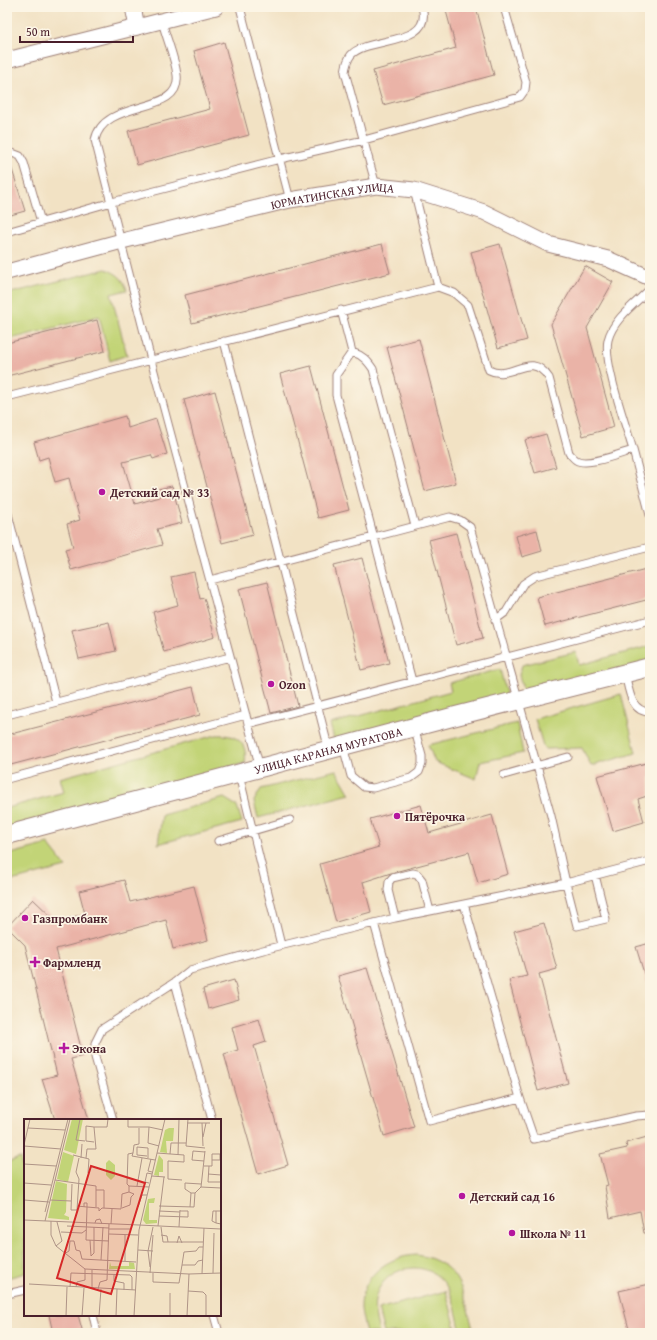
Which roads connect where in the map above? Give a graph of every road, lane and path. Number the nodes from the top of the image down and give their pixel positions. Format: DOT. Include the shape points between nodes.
graph roads {
  1 [pos="133,7"];
  2 [pos="216,7"];
  3 [pos="240,7"];
  4 [pos="422,7"];
  5 [pos="504,7"];
  6 [pos="162,21"];
  7 [pos="137,27"];
  8 [pos="7,60"];
  9 [pos="364,140"];
  10 [pos="7,151"];
  11 [pos="280,159"];
  12 [pos="376,186"];
  13 [pos="414,190"];
  14 [pos="290,200"];
  15 [pos="112,202"];
  16 [pos="42,222"];
  17 [pos="7,232"];
  18 [pos="122,241"];
  19 [pos="7,272"];
  20 [pos="650,278"];
  21 [pos="438,287"];
  22 [pos="650,289"];
  23 [pos="341,310"];
  24 [pos="224,341"];
  25 [pos="352,352"];
  26 [pos="151,360"];
  27 [pos="7,397"];
  28 [pos="632,450"];
  29 [pos="7,510"];
  30 [pos="650,515"];
  31 [pos="415,526"];
  32 [pos="374,536"];
  33 [pos="650,547"];
  34 [pos="280,562"];
  35 [pos="210,580"];
  36 [pos="495,620"];
  37 [pos="650,620"];
  38 [pos="230,657"];
  39 [pos="505,658"];
  40 [pos="650,667"];
  41 [pos="625,673"];
  42 [pos="412,681"];
  43 [pos="518,700"];
  44 [pos="56,702"];
  45 [pos="316,706"];
  46 [pos="650,712"];
  47 [pos="7,715"];
  48 [pos="246,715"];
  49 [pos="248,724"];
  50 [pos="414,727"];
  51 [pos="336,748"];
  52 [pos="568,757"];
  53 [pos="537,766"];
  54 [pos="260,768"];
  55 [pos="239,774"];
  56 [pos="504,775"];
  57 [pos="7,779"];
  58 [pos="290,820"];
  59 [pos="253,831"];
  60 [pos="7,835"];
  61 [pos="218,841"];
  62 [pos="650,861"];
  63 [pos="596,875"];
  64 [pos="566,883"];
  65 [pos="464,904"];
  66 [pos="430,911"];
  67 [pos="395,918"];
  68 [pos="374,923"];
  69 [pos="281,945"];
  70 [pos="175,982"];
  71 [pos="520,1098"];
  72 [pos="650,1115"];
  73 [pos="113,1119"];
  74 [pos="212,1119"];
  75 [pos="24,1290"];
  76 [pos="7,1294"];
  77 [pos="93,1316"];
  78 [pos="214,1316"];
  79 [pos="97,1333"];
  80 [pos="219,1333"];
  1 -- 7 [label="street"];
  2 -- 6 [label="street"];
  3 -- 11 [label="lane"];
  4 -- 9 [label="lane" via="423,21 418,30 360,49 346,62 345,72"];
  5 -- 9 [label="lane" via="526,82 525,90 520,97"];
  6 -- 7 [label="street"];
  6 -- 15 [label="lane" via="177,75 172,93 163,100 111,117 97,131 95,140"];
  7 -- 8 [label="street"];
  9 -- 11 [label="lane"];
  9 -- 12 [label="lane"];
  10 -- 16 [label="lane" via="20,156 24,163"];
  11 -- 14 [label="lane"];
  11 -- 15 [label="lane"];
  12 -- 13 [label="street, ЮРМАТИНСКАЯ УЛИЦА"];
  12 -- 14 [label="street, ЮРМАТИНСКАЯ УЛИЦА"];
  13 -- 20 [label="street, ЮРМАТИНСКАЯ УЛИЦА" via="484,212 548,244 608,259"];
  13 -- 21 [label="lane"];
  14 -- 18 [label="street, ЮРМАТИНСКАЯ УЛИЦА"];
  15 -- 16 [label="lane"];
  15 -- 18 [label="lane"];
  16 -- 17 [label="lane"];
  18 -- 19 [label="street, ЮРМАТИНСКАЯ УЛИЦА"];
  18 -- 26 [label="lane"];
  21 -- 23 [label="lane"];
  21 -- 28 [label="lane" via="454,293 468,305 489,370 501,373 528,365 544,370 549,378 569,453 575,460 593,461"];
  22 -- 28 [label="lane" via="618,320 608,340 608,359"];
  23 -- 24 [label="lane"];
  23 -- 25 [label="lane"];
  24 -- 26 [label="lane"];
  24 -- 34 [label="lane"];
  25 -- 31 [label="lane" via="368,361 373,369"];
  25 -- 32 [label="lane" via="336,375 335,386"];
  26 -- 27 [label="lane"];
  26 -- 35 [label="lane"];
  28 -- 30 [label="lane"];
  29 -- 44 [label="lane"];
  31 -- 32 [label="lane"];
  31 -- 36 [label="lane" via="450,517 460,520 470,528"];
  32 -- 34 [label="lane"];
  32 -- 42 [label="lane"];
  33 -- 36 [label="lane" via="535,576 523,584 506,612"];
  34 -- 35 [label="lane"];
  34 -- 45 [label="lane"];
  35 -- 38 [label="lane"];
  36 -- 39 [label="lane"];
  37 -- 39 [label="lane"];
  38 -- 44 [label="lane"];
  38 -- 48 [label="lane"];
  39 -- 42 [label="lane"];
  39 -- 43 [label="lane"];
  40 -- 41 [label="street, УЛИЦА КАРАНАЯ МУРАТОВА"];
  41 -- 43 [label="street, УЛИЦА КАРАНАЯ МУРАТОВА"];
  41 -- 46 [label="lane" via="633,703 644,712"];
  42 -- 45 [label="lane"];
  43 -- 50 [label="street, УЛИЦА КАРАНАЯ МУРАТОВА"];
  43 -- 53 [label="lane"];
  44 -- 47 [label="lane"];
  45 -- 49 [label="lane"];
  45 -- 51 [label="lane"];
  48 -- 49 [label="lane"];
  48 -- 57 [label="lane"];
  49 -- 54 [label="lane"];
  50 -- 51 [label="street, УЛИЦА КАРАНАЯ МУРАТОВА"];
  50 -- 51 [label="lane" via="422,764 419,772 411,778 373,788 364,787 351,776"];
  51 -- 54 [label="street, УЛИЦА КАРАНАЯ МУРАТОВА"];
  52 -- 53 [label="lane"];
  53 -- 56 [label="lane"];
  53 -- 64 [label="lane"];
  54 -- 55 [label="street, УЛИЦА КАРАНАЯ МУРАТОВА"];
  55 -- 59 [label="lane"];
  55 -- 60 [label="street, УЛИЦА КАРАНАЯ МУРАТОВА"];
  58 -- 59 [label="lane"];
  59 -- 61 [label="lane"];
  59 -- 69 [label="lane"];
  62 -- 63 [label="lane"];
  63 -- 64 [label="lane"];
  63 -- 64 [label="lane" via="606,919 577,926"];
  64 -- 65 [label="lane"];
  65 -- 66 [label="lane"];
  65 -- 71 [label="lane"];
  66 -- 67 [label="lane"];
  66 -- 67 [label="lane" via="422,880 413,872 392,878 388,882"];
  67 -- 68 [label="lane"];
  68 -- 69 [label="lane"];
  68 -- 71 [label="lane" via="429,1121"];
  69 -- 70 [label="lane" via="190,970"];
  70 -- 73 [label="lane" via="102,1029 95,1043 95,1057"];
  70 -- 74 [label="lane"];
  71 -- 72 [label="lane" via="534,1139"];
  75 -- 76 [label="lane"];
  77 -- 79 [label="lane"];
  78 -- 80 [label="lane"];
}
